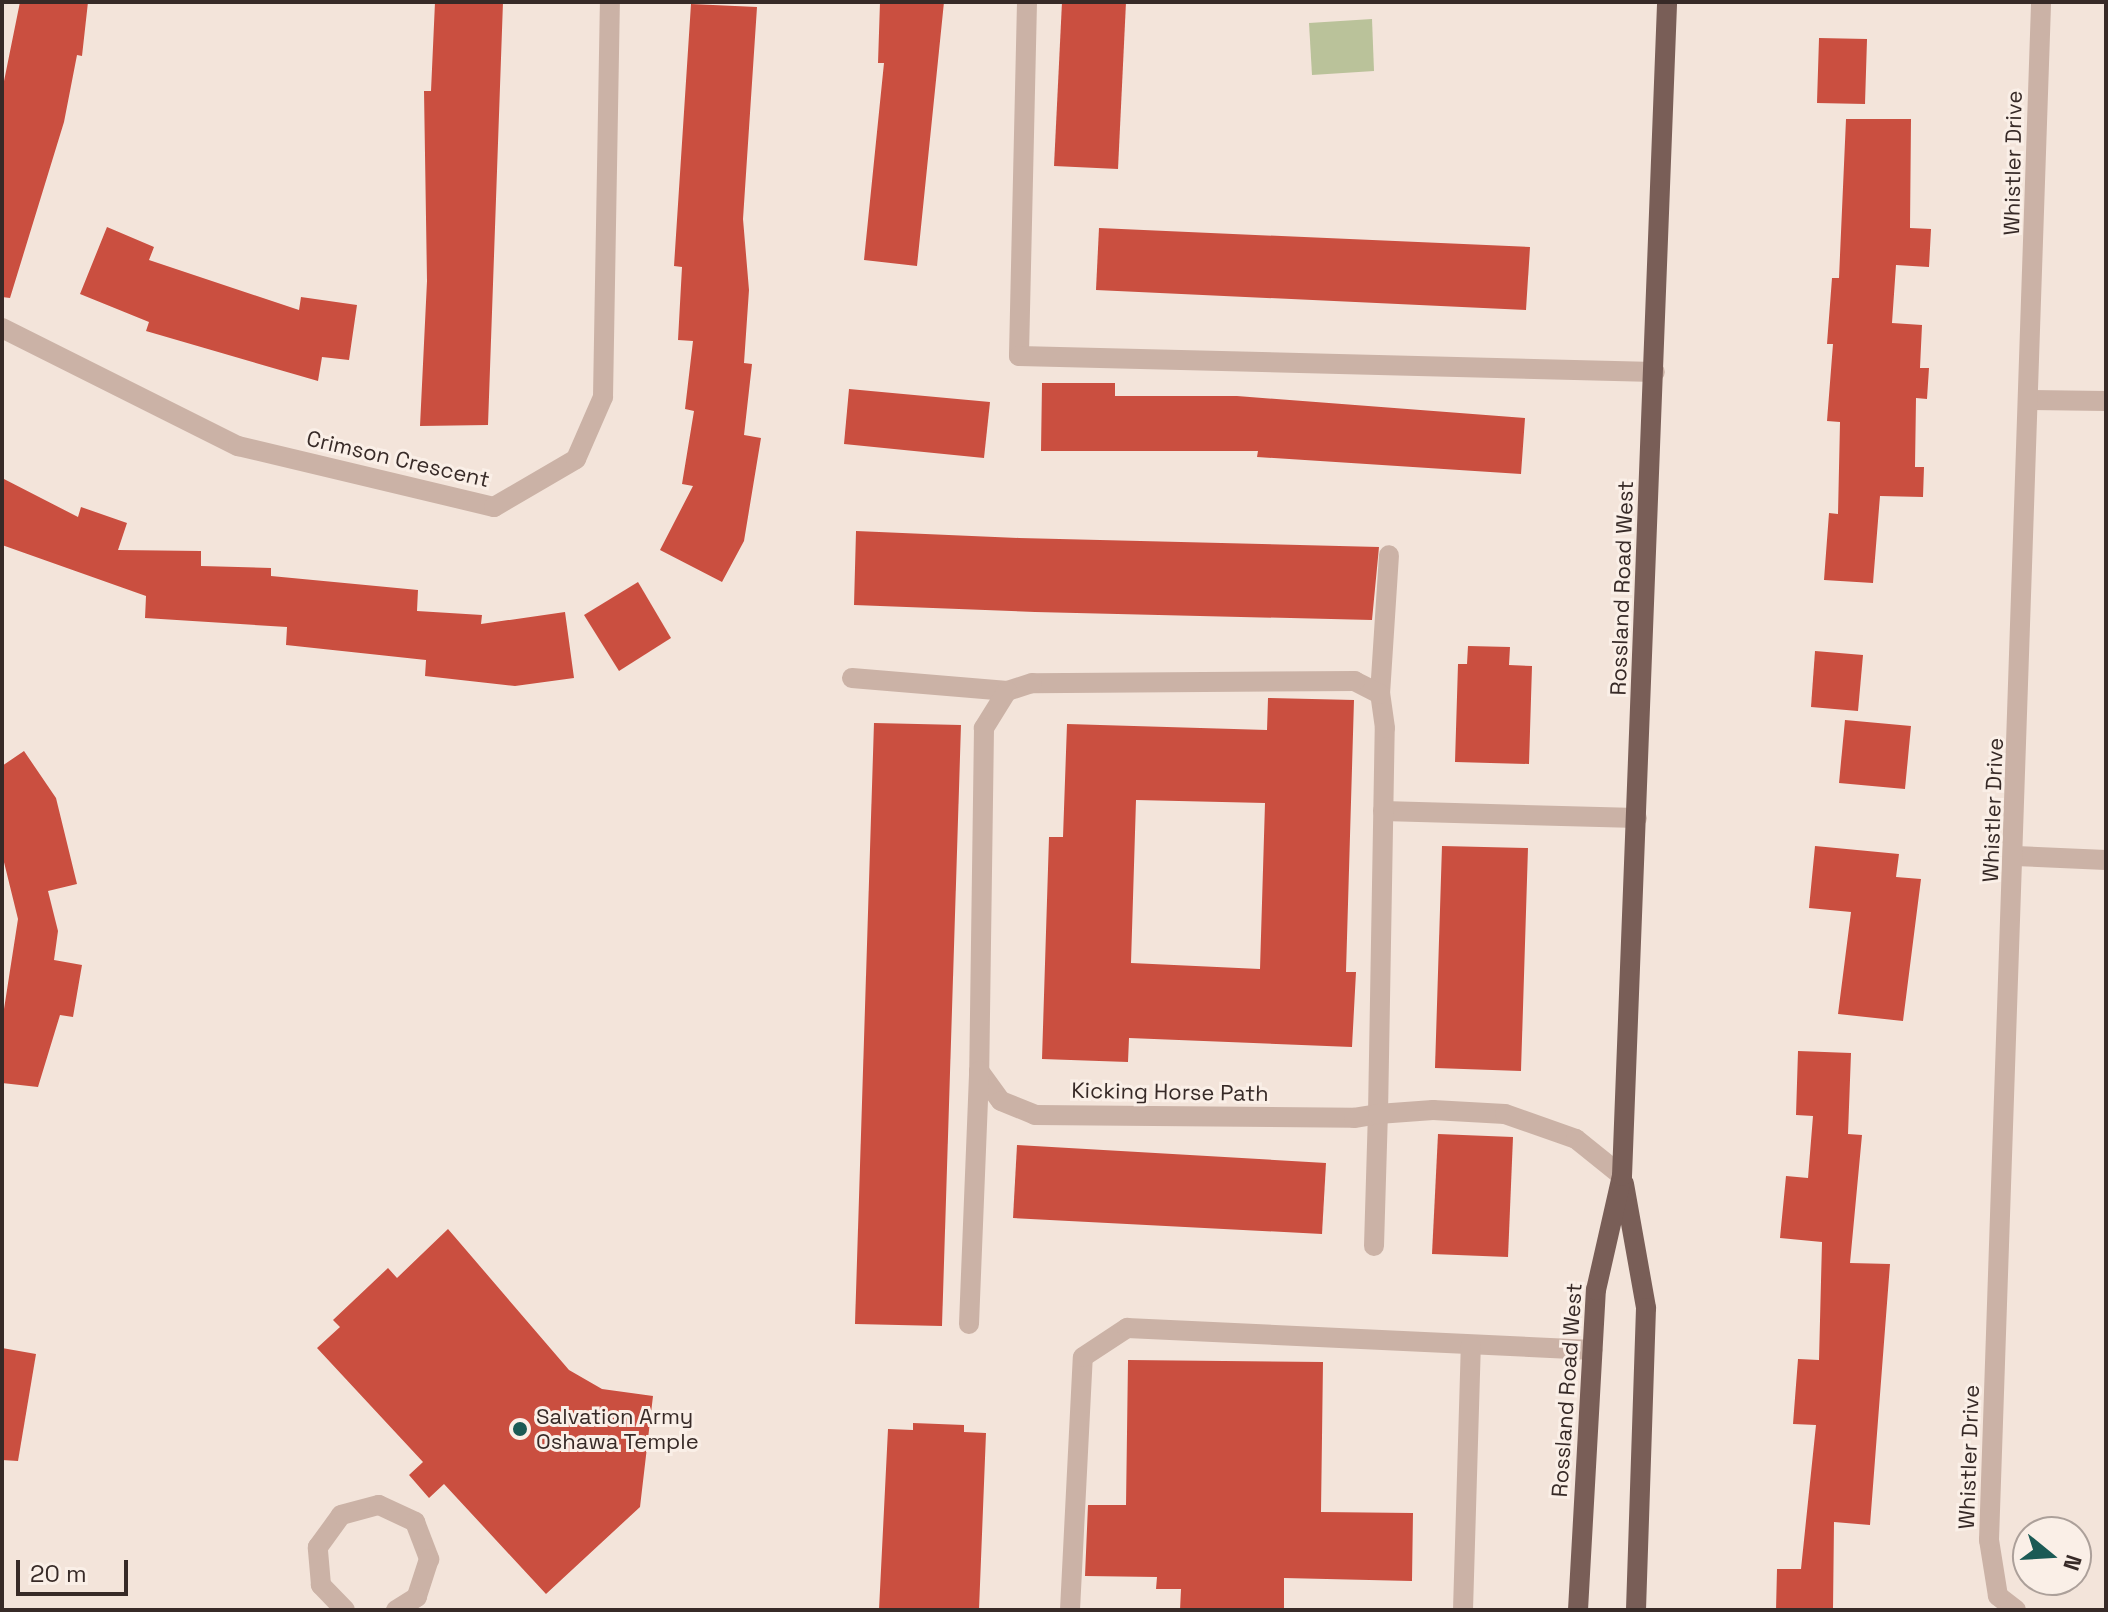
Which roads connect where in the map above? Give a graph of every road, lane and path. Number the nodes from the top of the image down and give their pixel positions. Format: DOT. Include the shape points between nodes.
graph roads {
  1 [pos="610,2"];
  2 [pos="1027,2"];
  3 [pos="1667,2"];
  4 [pos="2041,2"];
  5 [pos="2,328"];
  6 [pos="1655,372"];
  7 [pos="2031,400"];
  8 [pos="2106,401"];
  9 [pos="1389,555"];
  10 [pos="852,678"];
  11 [pos="1007,691"];
  12 [pos="1380,694"];
  13 [pos="1383,811"];
  14 [pos="1637,818"];
  15 [pos="2015,856"];
  16 [pos="2106,860"];
  17 [pos="979,1071"];
  18 [pos="1378,1114"];
  19 [pos="1622,1176"];
  20 [pos="1374,1246"];
  21 [pos="969,1324"];
  22 [pos="1471,1345"];
  23 [pos="1592,1350"];
  24 [pos="424,1603"];
  25 [pos="345,1610"];
  26 [pos="396,1610"];
  27 [pos="1070,1610"];
  28 [pos="1463,1610"];
  29 [pos="1578,1610"];
  30 [pos="1636,1610"];
  31 [pos="2016,1610"];
  1 -- 5 [label="street, Crimson Crescent" via="603,397 576,459 494,507 238,446"];
  2 -- 6 [label="street" via="1019,356"];
  3 -- 6 [label="main road, Rossland Road West"];
  4 -- 7 [label="street, Whistler Drive"];
  6 -- 14 [label="main road, Rossland Road West"];
  7 -- 8 [label="street"];
  7 -- 15 [label="street, Whistler Drive"];
  9 -- 12 [label="street"];
  10 -- 11 [label="street"];
  11 -- 12 [label="street" via="1032,683 1355,681"];
  11 -- 17 [label="street" via="984,728"];
  12 -- 13 [label="street"];
  13 -- 14 [label="street"];
  13 -- 18 [label="street"];
  14 -- 19 [label="main road, Rossland Road West"];
  15 -- 16 [label="street"];
  15 -- 31 [label="street, Whistler Drive" via="1989,1540 1998,1596"];
  17 -- 18 [label="street, Kicking Horse Path" via="1001,1101 1035,1115"];
  17 -- 21 [label="street"];
  18 -- 19 [label="street, Kicking Horse Path" via="1433,1110 1529,1120 1576,1139"];
  18 -- 20 [label="street"];
  19 -- 23 [label="main road, Rossland Road West" via="1596,1290"];
  19 -- 30 [label="main road, Rossland Road West" via="1646,1308"];
  22 -- 23 [label="street"];
  22 -- 27 [label="street" via="1127,1328 1083,1357"];
  22 -- 28 [label="street"];
  23 -- 29 [label="main road, Rossland Road West"];
  24 -- 25 [label="street" via="429,1559 415,1522 379,1505 341,1515 318,1547 321,1585"];
  24 -- 26 [label="street"];
}
